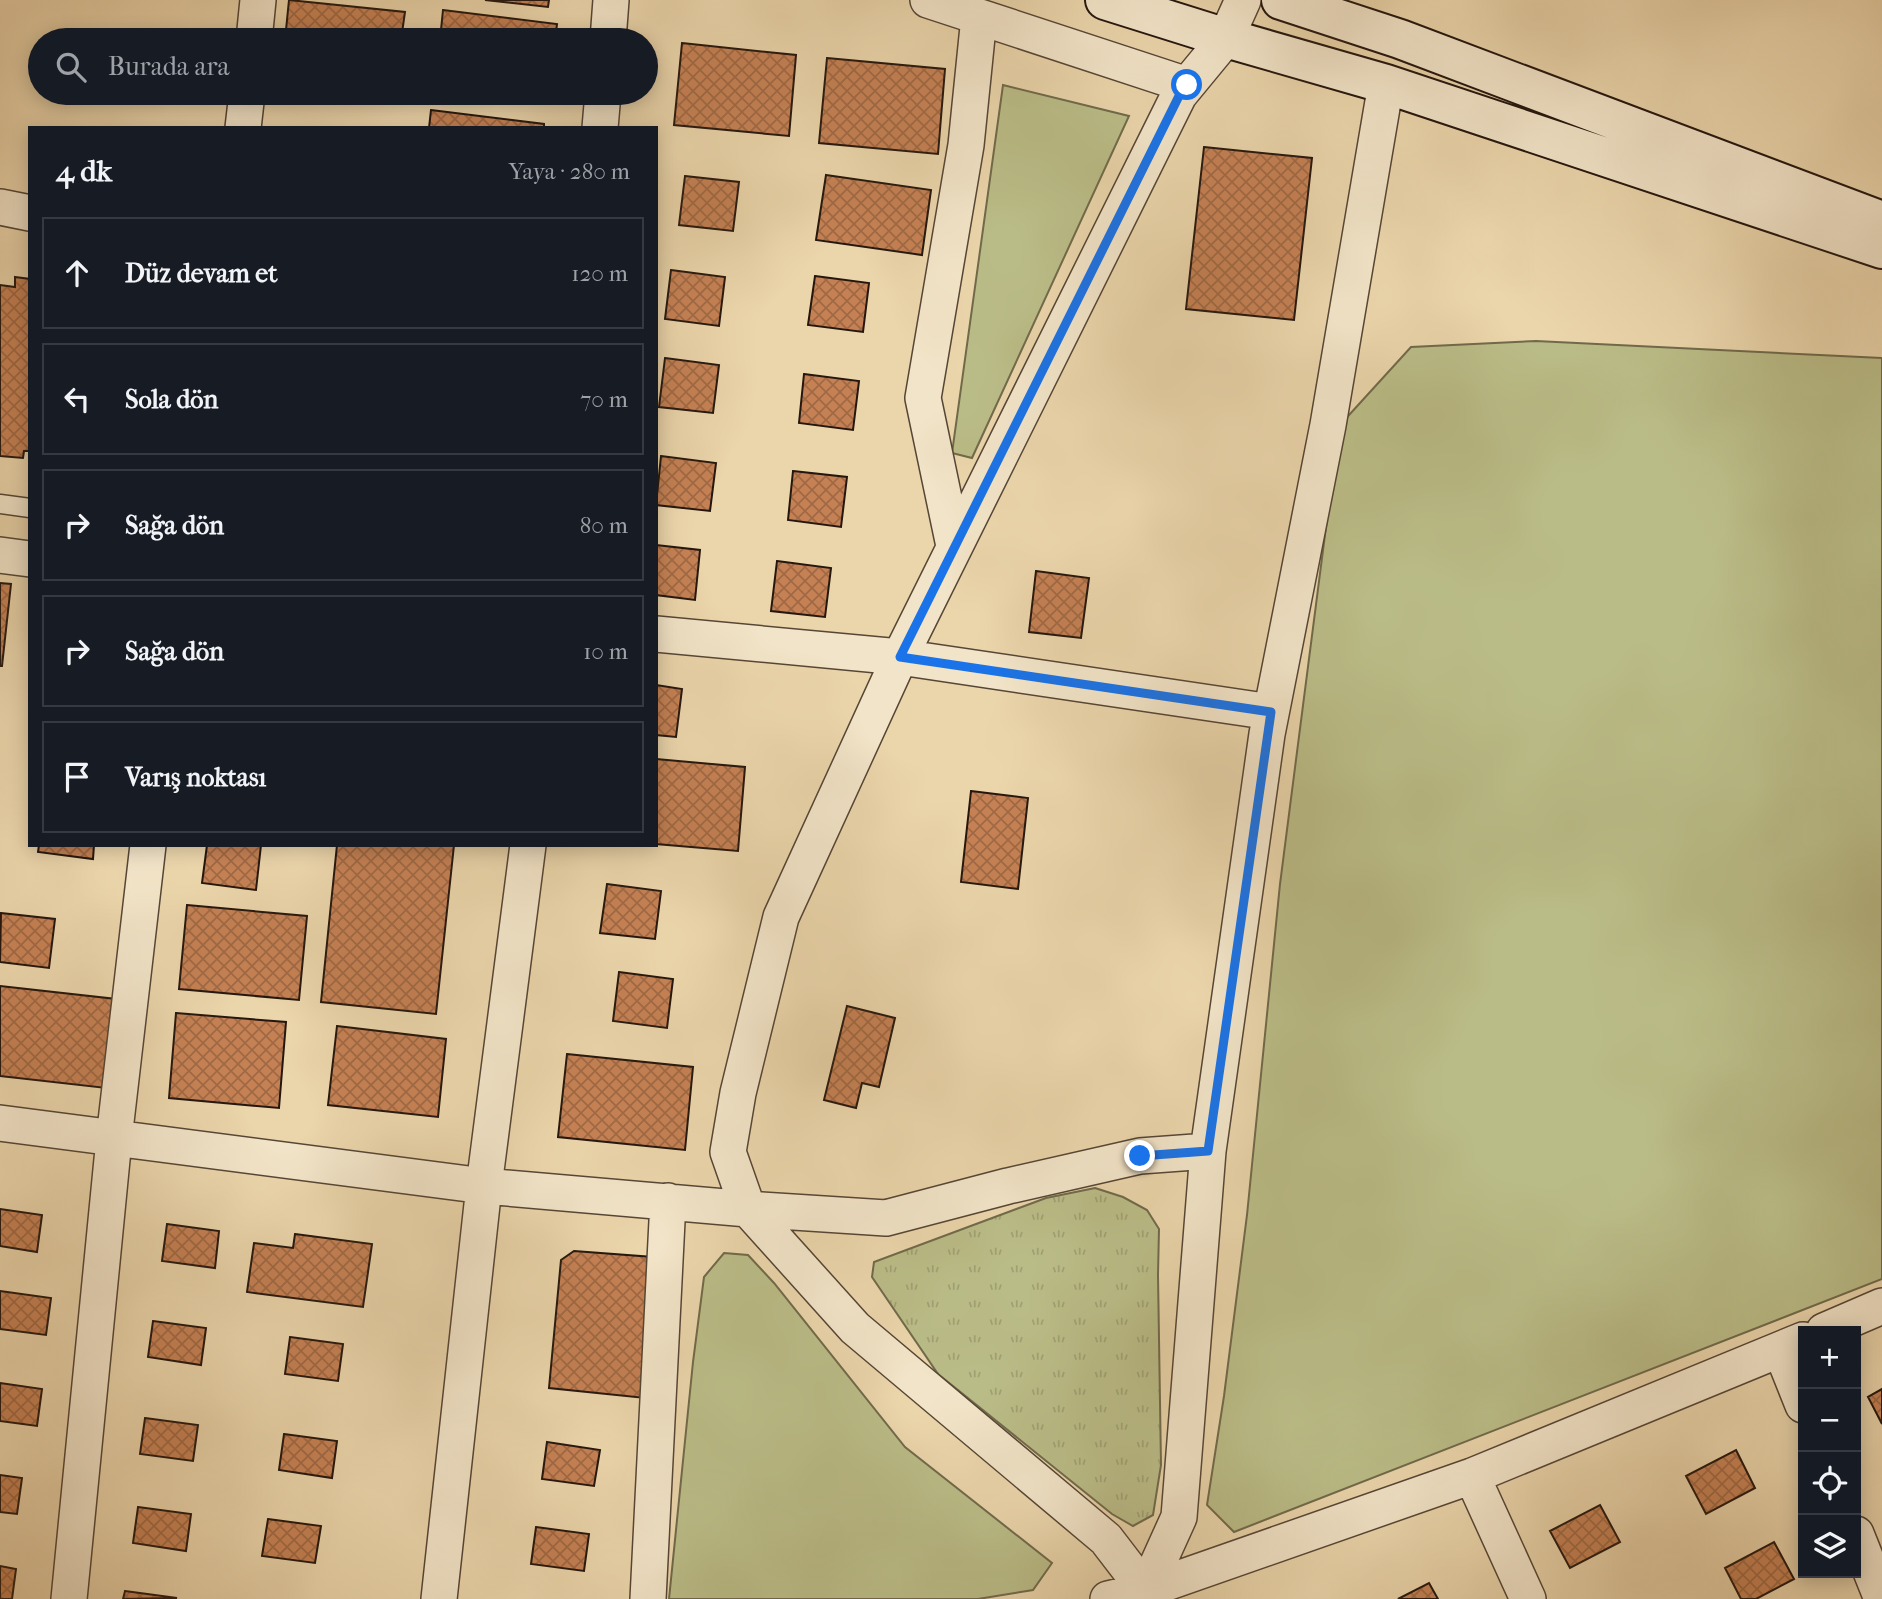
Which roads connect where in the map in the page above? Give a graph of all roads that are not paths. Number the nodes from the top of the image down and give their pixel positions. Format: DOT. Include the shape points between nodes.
graph roads {
  1 [pos="258,0"];
  2 [pos="611,0"];
  3 [pos="928,0"];
  4 [pos="1105,0"];
  5 [pos="1242,0"];
  6 [pos="1281,0"];
  7 [pos="979,17"];
  8 [pos="255,28"];
  9 [pos="609,28"];
  10 [pos="1226,38"];
  11 [pos="1386,83"];
  12 [pos="1187,85"];
  13 [pos="246,105"];
  14 [pos="602,105"];
  15 [pos="243,126"];
  16 [pos="600,126"];
  17 [pos="0,208"];
  18 [pos="28,213"];
  19 [pos="1882,221"];
  20 [pos="1882,249"];
  21 [pos="0,504"];
  22 [pos="28,508"];
  23 [pos="954,546"];
  24 [pos="0,555"];
  25 [pos="28,559"];
  26 [pos="658,634"];
  27 [pos="900,657"];
  28 [pos="1271,712"];
  29 [pos="148,847"];
  30 [pos="528,847"];
  31 [pos="0,1123"];
  32 [pos="114,1139"];
  33 [pos="1208,1151"];
  34 [pos="484,1186"];
  35 [pos="668,1201"];
  36 [pos="748,1209"];
  37 [pos="1882,1306"];
  38 [pos="1836,1326"];
  39 [pos="1792,1345"];
  40 [pos="1800,1389"];
  41 [pos="1472,1476"];
  42 [pos="1861,1546"];
  43 [pos="1149,1595"];
  44 [pos="69,1599"];
  45 [pos="439,1599"];
  46 [pos="648,1599"];
  47 [pos="1108,1599"];
  48 [pos="1528,1599"];
  49 [pos="1882,1599"];
  1 -- 8 [label="street"];
  2 -- 9 [label="street"];
  3 -- 7 [label="street"];
  4 -- 10 [label="main road"];
  5 -- 10 [label="street"];
  6 -- 19 [label="main road" via="1401,39"];
  7 -- 12 [label="street"];
  7 -- 23 [label="street" via="966,145 923,398"];
  10 -- 11 [label="main road"];
  10 -- 12 [label="street"];
  11 -- 20 [label="main road"];
  11 -- 28 [label="street" via="1328,425"];
  12 -- 23 [label="street"];
  13 -- 15 [label="street"];
  14 -- 16 [label="street"];
  17 -- 18 [label="street"];
  21 -- 22 [label="lane"];
  23 -- 27 [label="street"];
  24 -- 25 [label="street"];
  26 -- 27 [label="street"];
  27 -- 28 [label="street"];
  27 -- 36 [label="street" via="781,917 728,1153"];
  28 -- 33 [label="street"];
  29 -- 32 [label="street"];
  30 -- 34 [label="street"];
  31 -- 32 [label="street"];
  32 -- 34 [label="street"];
  32 -- 44 [label="street"];
  33 -- 36 [label="street" via="1140,1156 886,1217"];
  33 -- 43 [label="street" via="1178,1517"];
  34 -- 35 [label="street"];
  34 -- 45 [label="street"];
  35 -- 36 [label="street"];
  35 -- 46 [label="street"];
  36 -- 43 [label="street" via="855,1328 1106,1539"];
  37 -- 38 [label="street"];
  39 -- 40 [label="street"];
  39 -- 41 [label="street"];
  41 -- 43 [label="street"];
  41 -- 48 [label="street"];
  42 -- 49 [label="street"];
  43 -- 47 [label="street"];
}
